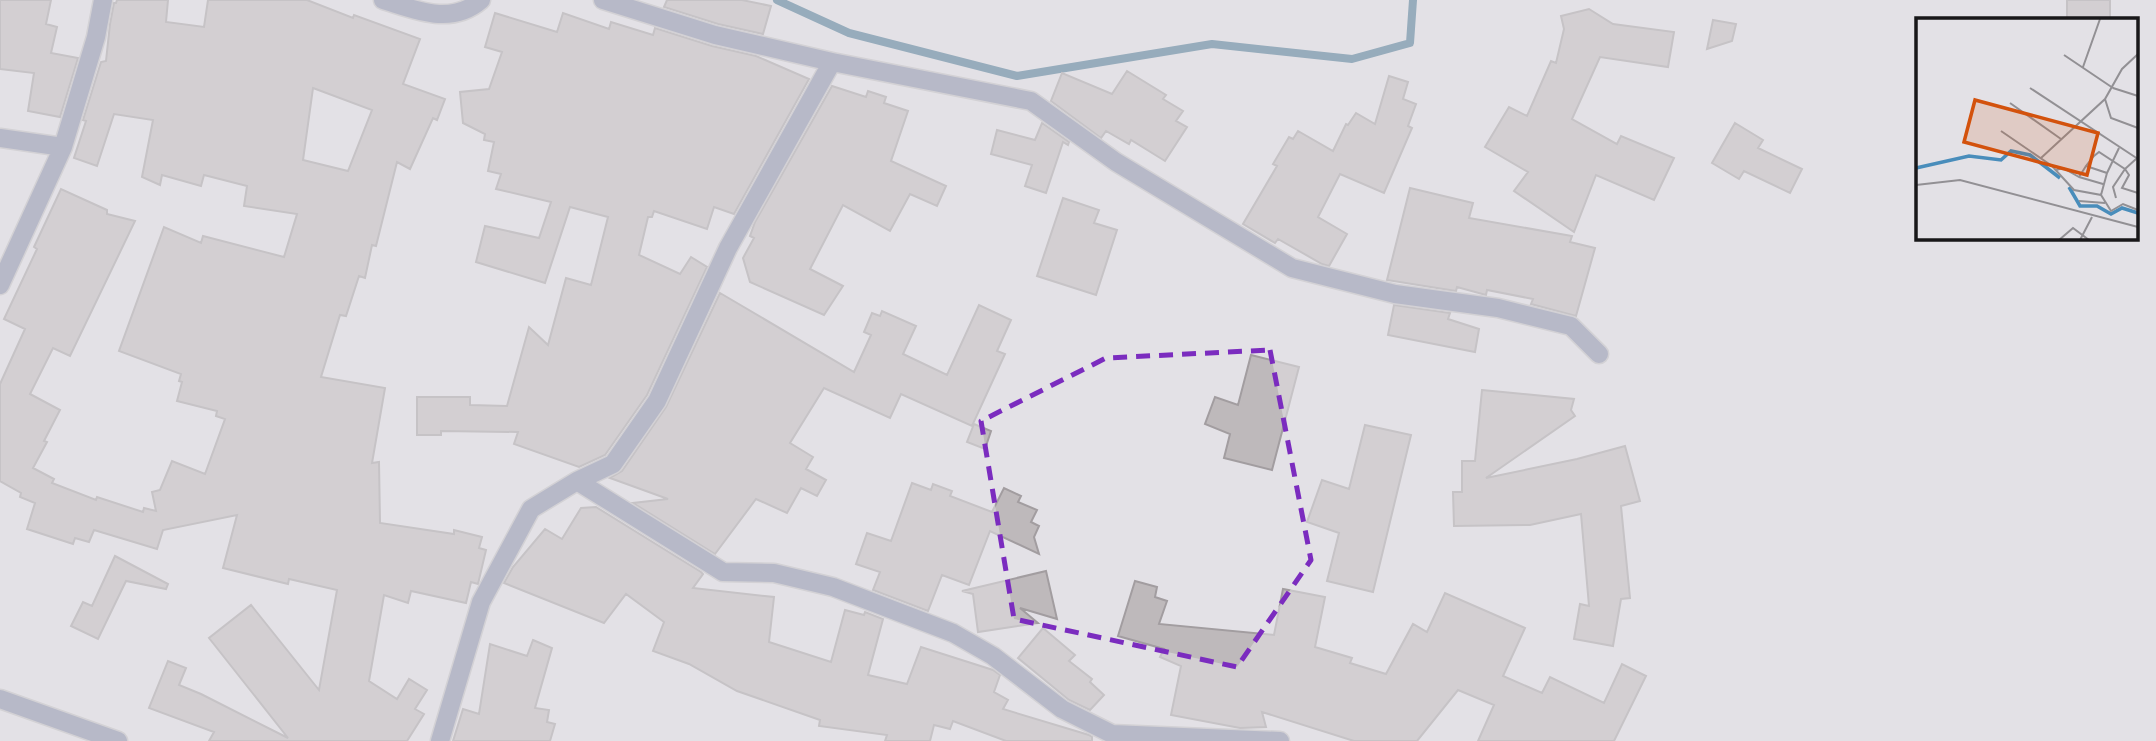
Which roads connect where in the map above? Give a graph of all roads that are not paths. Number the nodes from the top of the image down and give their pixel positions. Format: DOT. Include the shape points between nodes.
graph roads {
  1 [pos="103,0"];
  2 [pos="383,0"];
  3 [pos="481,0"];
  4 [pos="603,0"];
  5 [pos="832,62"];
  6 [pos="0,138"];
  7 [pos="62,147"];
  8 [pos="0,285"];
  9 [pos="1599,355"];
  10 [pos="577,481"];
  11 [pos="0,699"];
  12 [pos="118,741"];
  13 [pos="440,741"];
  14 [pos="1280,741"];
  1 -- 7 [label="street"];
  2 -- 3 [label="street" via="428,15 469,10"];
  4 -- 5 [label="street" via="715,35"];
  5 -- 9 [label="street" via="1031,100 1116,162 1293,268 1395,294 1498,308 1571,326"];
  5 -- 10 [label="street" via="728,248 657,401 612,464"];
  6 -- 7 [label="street"];
  7 -- 8 [label="street"];
  10 -- 13 [label="street" via="531,509 481,602"];
  10 -- 14 [label="street" via="723,572 774,573 833,587 953,634 993,656 1062,709 1112,734"];
  11 -- 12 [label="street"];
}
